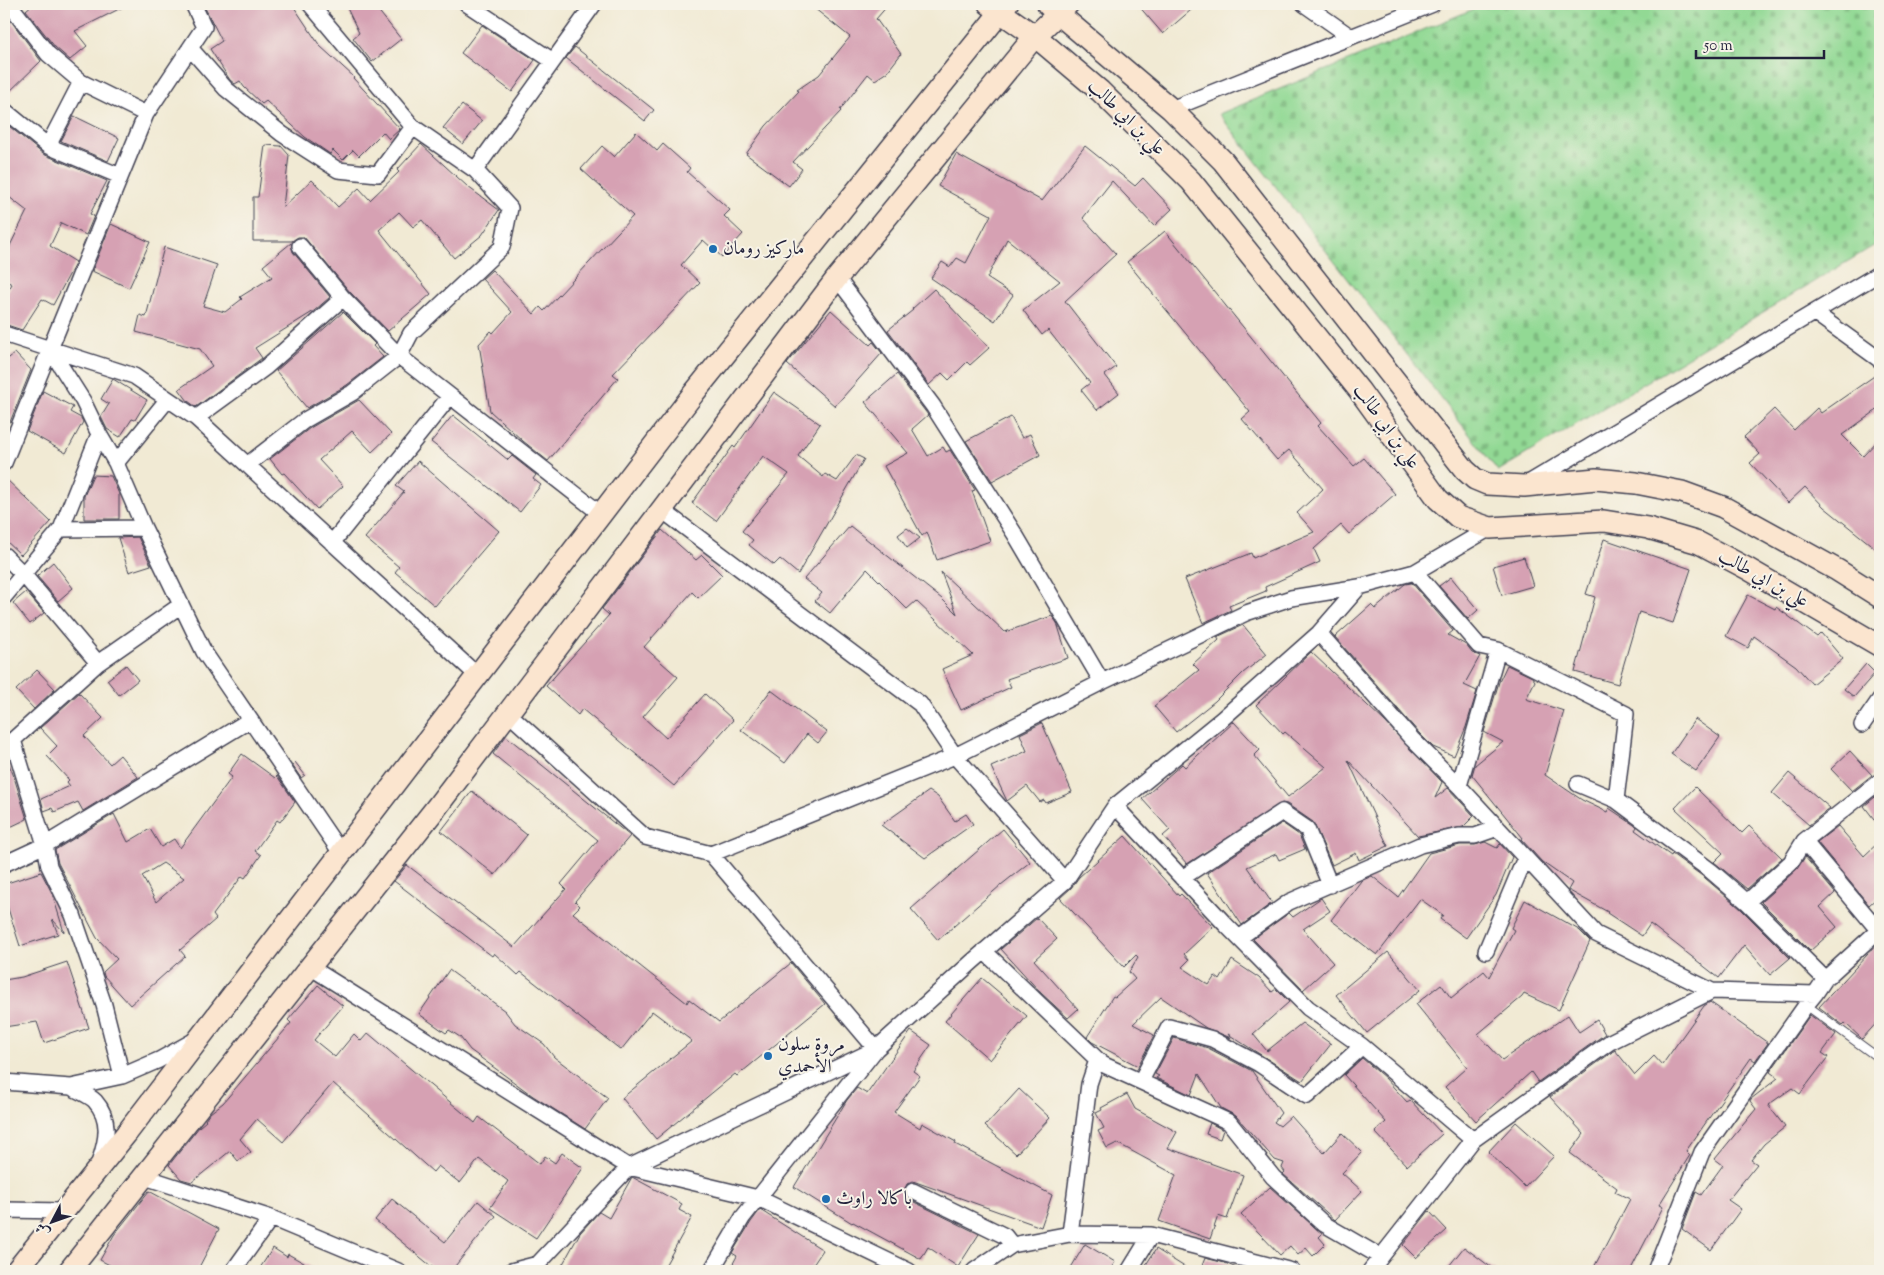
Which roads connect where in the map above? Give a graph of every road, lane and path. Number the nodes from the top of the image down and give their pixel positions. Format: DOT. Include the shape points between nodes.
graph roads {
  1 [pos="193,4"];
  2 [pos="310,4"];
  3 [pos="467,4"];
  4 [pos="594,4"];
  5 [pos="1304,4"];
  6 [pos="1433,4"];
  7 [pos="998,6"];
  8 [pos="10,7"];
  9 [pos="1058,7"];
  10 [pos="1035,36"];
  11 [pos="1350,37"];
  12 [pos="190,48"];
  13 [pos="553,61"];
  14 [pos="81,82"];
  15 [pos="1171,109"];
  16 [pos="4,110"];
  17 [pos="146,114"];
  18 [pos="413,127"];
  19 [pos="48,146"];
  20 [pos="475,170"];
  21 [pos="120,176"];
  22 [pos="300,246"];
  23 [pos="1880,273"];
  24 [pos="837,278"];
  25 [pos="342,298"];
  26 [pos="1815,313"];
  27 [pos="4,334"];
  28 [pos="50,349"];
  29 [pos="399,356"];
  30 [pos="1880,360"];
  31 [pos="450,396"];
  32 [pos="168,399"];
  33 [pos="196,418"];
  34 [pos="99,434"];
  35 [pos="4,463"];
  36 [pos="116,463"];
  37 [pos="247,465"];
  38 [pos="1524,486"];
  39 [pos="662,510"];
  40 [pos="601,514"];
  41 [pos="144,528"];
  42 [pos="1490,528"];
  43 [pos="61,529"];
  44 [pos="332,543"];
  45 [pos="4,555"];
  46 [pos="1415,572"];
  47 [pos="23,574"];
  48 [pos="1359,587"];
  49 [pos="4,597"];
  50 [pos="1880,597"];
  51 [pos="181,605"];
  52 [pos="1319,633"];
  53 [pos="1880,646"];
  54 [pos="1498,650"];
  55 [pos="98,663"];
  56 [pos="478,676"];
  57 [pos="1102,682"];
  58 [pos="1880,699"];
  59 [pos="508,713"];
  60 [pos="250,720"];
  61 [pos="1862,725"];
  62 [pos="8,743"];
  63 [pos="956,756"];
  64 [pos="1880,781"];
  65 [pos="1578,784"];
  66 [pos="1459,786"];
  67 [pos="1616,800"];
  68 [pos="1115,806"];
  69 [pos="1498,828"];
  70 [pos="1804,841"];
  71 [pos="45,845"];
  72 [pos="341,853"];
  73 [pos="711,854"];
  74 [pos="1525,858"];
  75 [pos="4,864"];
  76 [pos="1182,878"];
  77 [pos="1066,881"];
  78 [pos="1330,885"];
  79 [pos="1747,902"];
  80 [pos="1880,930"];
  81 [pos="1239,938"];
  82 [pos="1486,951"];
  83 [pos="984,952"];
  84 [pos="310,967"];
  85 [pos="1825,979"];
  86 [pos="1712,991"];
  87 [pos="1810,999"];
  88 [pos="200,1037"];
  89 [pos="1362,1046"];
  90 [pos="876,1049"];
  91 [pos="1880,1058"];
  92 [pos="1097,1060"];
  93 [pos="122,1076"];
  94 [pos="1143,1077"];
  95 [pos="4,1082"];
  96 [pos="71,1087"];
  97 [pos="1473,1140"];
  98 [pos="629,1166"];
  99 [pos="95,1172"];
  100 [pos="145,1177"];
  101 [pos="913,1190"];
  102 [pos="758,1198"];
  103 [pos="4,1210"];
  104 [pos="65,1211"];
  105 [pos="271,1218"];
  106 [pos="1070,1234"];
  107 [pos="1151,1235"];
  108 [pos="1012,1245"];
  109 [pos="1381,1257"];
  110 [pos="73,1270"];
  111 [pos="16,1271"];
  112 [pos="233,1271"];
  113 [pos="398,1271"];
  114 [pos="511,1271"];
  115 [pos="711,1271"];
  116 [pos="909,1271"];
  117 [pos="974,1271"];
  118 [pos="1129,1271"];
  119 [pos="1292,1271"];
  120 [pos="1370,1271"];
  121 [pos="1654,1271"];
  1 -- 12 [label="street" via="204,27"];
  2 -- 18 [label="street"];
  3 -- 13 [label="street"];
  4 -- 13 [label="street"];
  5 -- 11 [label="street"];
  6 -- 11 [label="street"];
  7 -- 10 [label="street, علي بن ابي طالب"];
  7 -- 40 [label="street"];
  8 -- 14 [label="street" via="48,54"];
  9 -- 10 [label="street"];
  9 -- 15 [label="street, علي بن ابي طالب"];
  10 -- 24 [label="street"];
  10 -- 42 [label="street, علي بن ابي طالب" via="1100,91 1191,181 1359,390 1438,498 1458,517"];
  11 -- 15 [label="street"];
  12 -- 17 [label="street"];
  12 -- 18 [label="street" via="226,89 282,134 338,170 378,174"];
  13 -- 20 [label="street"];
  14 -- 17 [label="street"];
  14 -- 19 [label="street"];
  15 -- 38 [label="street, علي بن ابي طالب" via="1223,161 1466,470 1487,484"];
  16 -- 19 [label="street"];
  17 -- 21 [label="street"];
  18 -- 20 [label="street"];
  19 -- 21 [label="street"];
  20 -- 29 [label="street" via="510,208 502,247 411,333"];
  21 -- 28 [label="street"];
  22 -- 25 [label="street"];
  23 -- 26 [label="street"];
  24 -- 39 [label="street"];
  24 -- 57 [label="street" via="933,406 1016,536"];
  25 -- 29 [label="street"];
  25 -- 33 [label="street" via="266,367"];
  26 -- 30 [label="street"];
  26 -- 38 [label="street"];
  27 -- 28 [label="street"];
  28 -- 32 [label="street" via="134,376"];
  28 -- 34 [label="street" via="83,401"];
  28 -- 35 [label="street"];
  29 -- 31 [label="street"];
  29 -- 37 [label="street" via="352,393 306,420"];
  31 -- 40 [label="street"];
  31 -- 44 [label="street"];
  32 -- 33 [label="street"];
  32 -- 36 [label="street"];
  33 -- 37 [label="street"];
  34 -- 36 [label="street"];
  34 -- 43 [label="street"];
  36 -- 41 [label="street"];
  37 -- 44 [label="street"];
  38 -- 50 [label="street, علي بن ابي طالب" via="1596,479 1682,492 1723,507"];
  39 -- 59 [label="street"];
  39 -- 63 [label="street" via="920,704"];
  40 -- 56 [label="street"];
  41 -- 43 [label="street"];
  41 -- 51 [label="street"];
  42 -- 46 [label="street"];
  42 -- 53 [label="street, علي بن ابي طالب" via="1604,521 1656,530 1699,543 1748,568"];
  43 -- 47 [label="street"];
  44 -- 56 [label="street"];
  45 -- 47 [label="street"];
  46 -- 48 [label="street"];
  46 -- 54 [label="street" via="1479,646"];
  47 -- 49 [label="street"];
  47 -- 55 [label="street"];
  48 -- 52 [label="street"];
  48 -- 57 [label="street" via="1291,598 1246,612"];
  51 -- 55 [label="street"];
  51 -- 60 [label="street" via="204,652"];
  52 -- 66 [label="street" via="1412,739"];
  52 -- 68 [label="street" via="1222,719"];
  54 -- 66 [label="street"];
  54 -- 67 [label="street" via="1626,714"];
  55 -- 62 [label="street"];
  56 -- 72 [label="street"];
  57 -- 63 [label="street"];
  58 -- 61 [label="street"];
  59 -- 73 [label="street" via="645,837"];
  59 -- 84 [label="street"];
  60 -- 71 [label="street"];
  60 -- 72 [label="street"];
  62 -- 71 [label="street"];
  63 -- 73 [label="street"];
  63 -- 77 [label="street"];
  64 -- 70 [label="street"];
  65 -- 67 [label="street"];
  66 -- 69 [label="street"];
  67 -- 79 [label="street" via="1710,870"];
  68 -- 76 [label="street"];
  68 -- 77 [label="street"];
  69 -- 74 [label="street"];
  69 -- 78 [label="street" via="1475,836 1459,836 1420,845"];
  70 -- 79 [label="street" via="1792,862"];
  70 -- 80 [label="street"];
  71 -- 75 [label="street"];
  71 -- 93 [label="street" via="49,866 73,915 104,1005"];
  72 -- 88 [label="street"];
  73 -- 90 [label="street"];
  74 -- 82 [label="street"];
  74 -- 86 [label="street" via="1596,934"];
  76 -- 78 [label="street" via="1282,812 1307,829"];
  76 -- 81 [label="street"];
  77 -- 83 [label="street"];
  78 -- 81 [label="street" via="1289,902"];
  79 -- 85 [label="street"];
  80 -- 85 [label="street"];
  81 -- 89 [label="street" via="1308,1008"];
  83 -- 90 [label="street"];
  83 -- 92 [label="street"];
  84 -- 98 [label="street"];
  84 -- 100 [label="street"];
  85 -- 87 [label="street"];
  86 -- 87 [label="street"];
  86 -- 97 [label="street" via="1610,1042"];
  87 -- 91 [label="lane"];
  87 -- 121 [label="street" via="1702,1152"];
  88 -- 93 [label="street"];
  88 -- 99 [label="street"];
  89 -- 94 [label="street" via="1307,1096 1259,1064 1212,1039 1169,1026"];
  89 -- 97 [label="street"];
  90 -- 98 [label="street"];
  90 -- 102 [label="street"];
  92 -- 106 [label="street" via="1088,1084"];
  92 -- 109 [label="street" via="1229,1122 1273,1177 1324,1224"];
  93 -- 96 [label="street"];
  95 -- 96 [label="street"];
  96 -- 99 [label="street" via="94,1100 106,1118 106,1142"];
  97 -- 109 [label="street"];
  98 -- 102 [label="street"];
  98 -- 114 [label="street" via="538,1264"];
  99 -- 104 [label="street"];
  100 -- 105 [label="street"];
  100 -- 110 [label="street"];
  101 -- 108 [label="street" via="1005,1236"];
  102 -- 115 [label="street"];
  102 -- 116 [label="street"];
  103 -- 104 [label="street"];
  104 -- 111 [label="street"];
  105 -- 112 [label="street"];
  105 -- 113 [label="street"];
  106 -- 107 [label="street"];
  106 -- 108 [label="street"];
  107 -- 118 [label="street"];
  107 -- 119 [label="street"];
  108 -- 117 [label="street"];
  109 -- 120 [label="street"];
}
